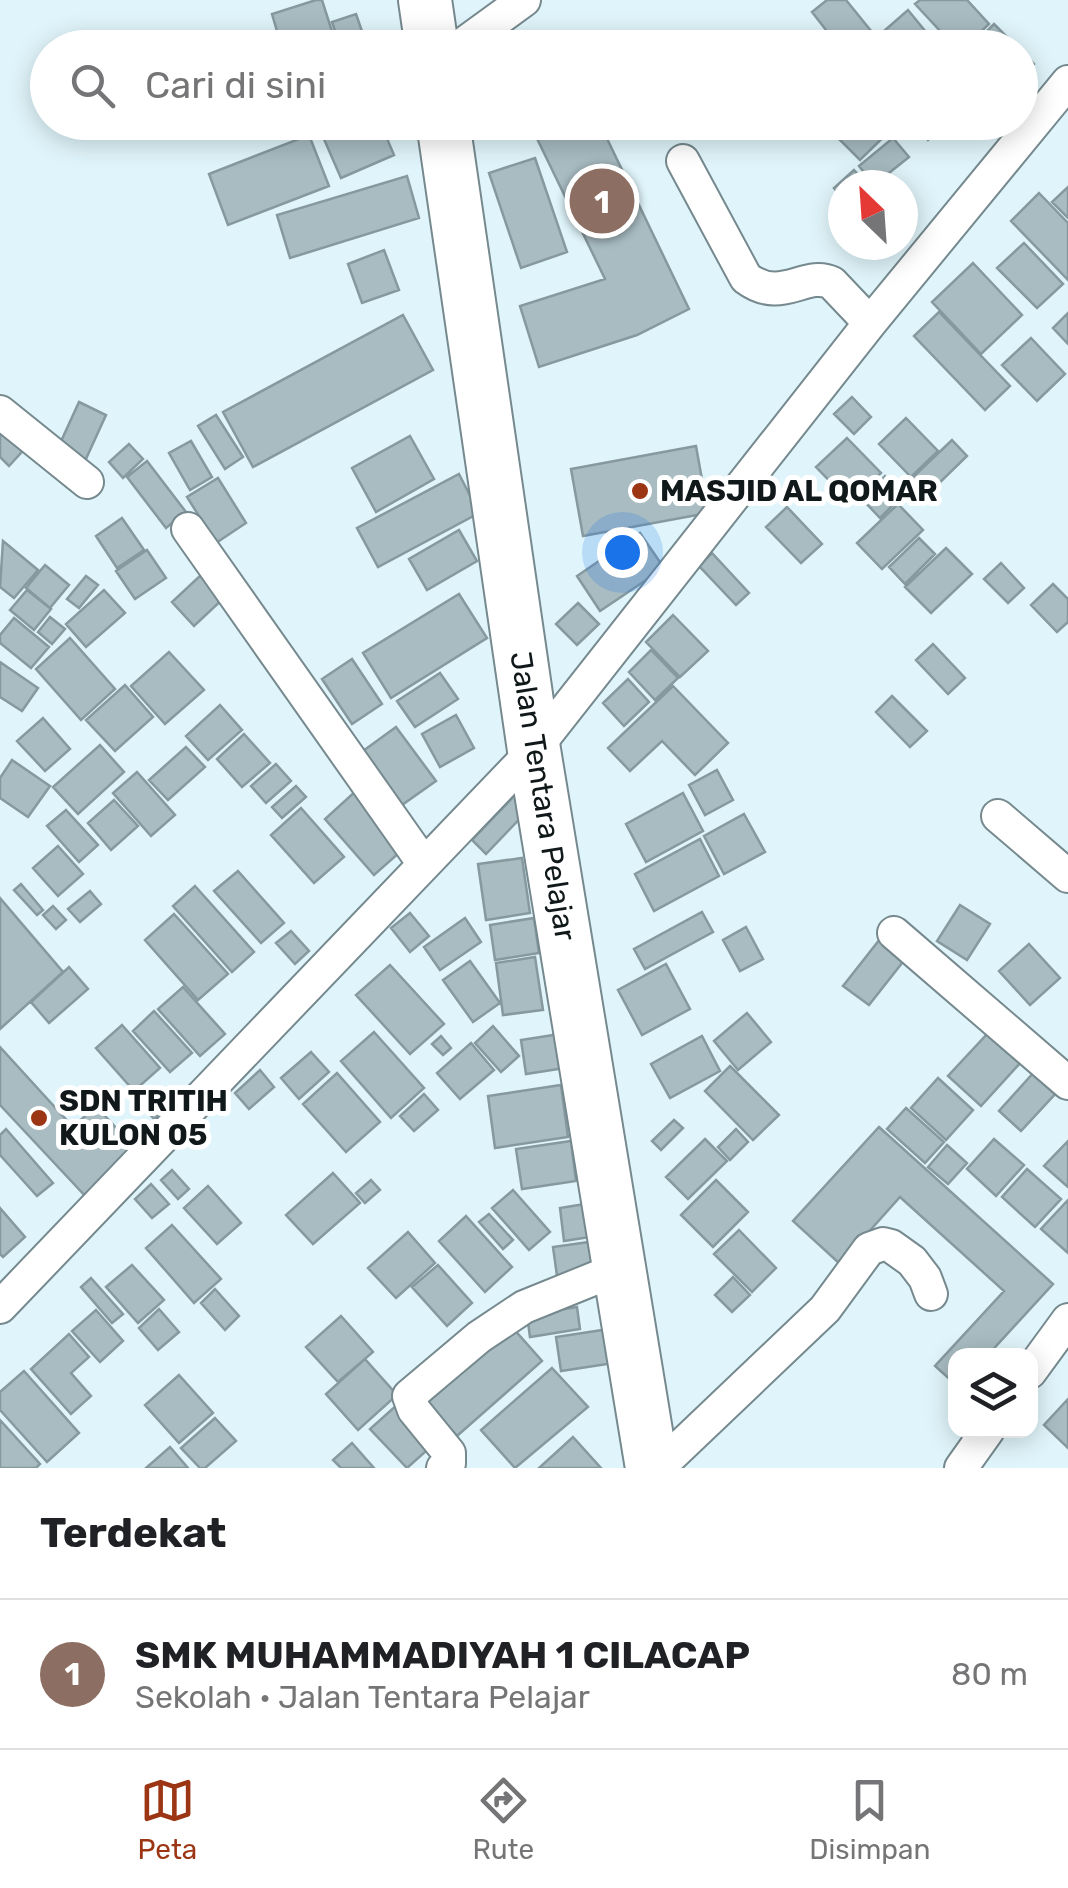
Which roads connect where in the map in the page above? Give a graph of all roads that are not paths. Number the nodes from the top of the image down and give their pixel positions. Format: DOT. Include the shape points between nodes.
graph roads {
  1 [pos="425,0"];
  2 [pos="524,0"];
  3 [pos="429,30"];
  4 [pos="483,30"];
  5 [pos="1068,82"];
  6 [pos="1038,119"];
  7 [pos="446,140"];
  8 [pos="1020,140"];
  9 [pos="683,161"];
  10 [pos="870,323"];
  11 [pos="0,412"];
  12 [pos="87,482"];
  13 [pos="188,529"];
  14 [pos="534,750"];
  15 [pos="998,816"];
  16 [pos="424,864"];
  17 [pos="1068,876"];
  18 [pos="894,933"];
  19 [pos="1068,1083"];
  20 [pos="618,1269"];
  21 [pos="931,1294"];
  22 [pos="0,1306"];
  23 [pos="1068,1320"];
  24 [pos="1038,1361"];
  25 [pos="983,1438"];
  26 [pos="443,1468"];
  27 [pos="655,1468"];
  28 [pos="962,1468"];
  1 -- 3 [label="highway"];
  2 -- 4 [label="street"];
  5 -- 6 [label="street"];
  7 -- 14 [label="highway, Jalan Tentara Pelajar"];
  8 -- 10 [label="street"];
  9 -- 10 [label="street" via="746,278 777,289 824,279"];
  10 -- 14 [label="street"];
  11 -- 12 [label="street"];
  13 -- 16 [label="street"];
  14 -- 16 [label="street"];
  14 -- 20 [label="highway, Jalan Tentara Pelajar"];
  15 -- 17 [label="street"];
  16 -- 22 [label="street"];
  18 -- 19 [label="street"];
  20 -- 26 [label="street" via="524,1307 409,1396 450,1453"];
  20 -- 27 [label="highway, Jalan Tentara Pelajar"];
  21 -- 27 [label="street" via="912,1261 891,1246 868,1249 825,1309"];
  23 -- 24 [label="street"];
  25 -- 28 [label="street"];
}
